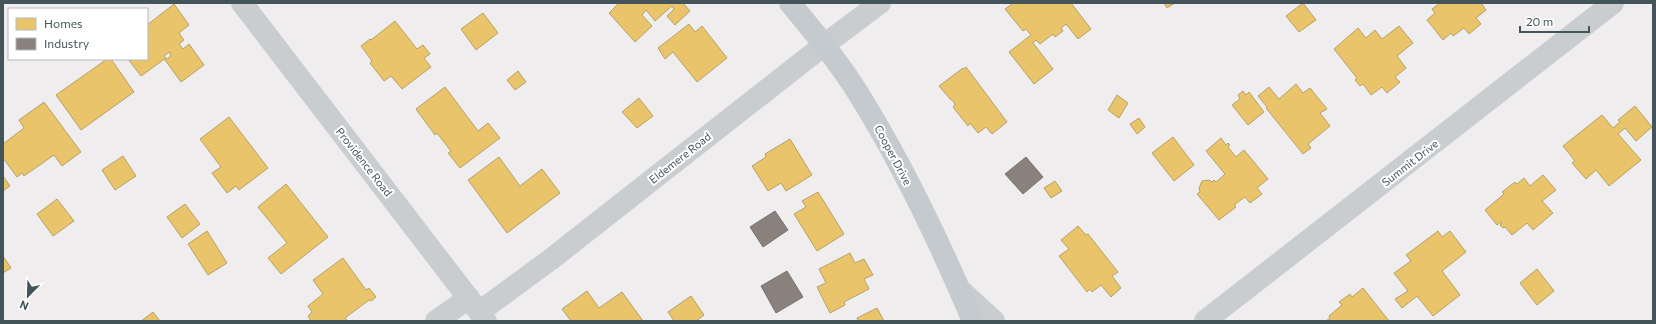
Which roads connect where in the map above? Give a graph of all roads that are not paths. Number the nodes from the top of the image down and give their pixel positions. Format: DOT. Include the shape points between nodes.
graph roads {
  1 [pos="242,3"];
  2 [pos="790,3"];
  3 [pos="880,3"];
  4 [pos="1613,3"];
  5 [pos="824,45"];
  6 [pos="960,290"];
  7 [pos="478,310"];
  8 [pos="436,321"];
  9 [pos="973,321"];
  10 [pos="994,321"];
  11 [pos="1205,321"];
  1 -- 7 [label="street, Providence Road"];
  2 -- 5 [label="main road, Cooper Drive"];
  3 -- 5 [label="street, Eldemere Road"];
  4 -- 11 [label="street, Summit Drive"];
  5 -- 6 [label="main road, Cooper Drive" via="857,92 884,139 938,240"];
  5 -- 7 [label="street, Eldemere Road" via="550,260"];
  6 -- 9 [label="main road, Cooper Drive"];
  6 -- 10 [label="street"];
  7 -- 8 [label="street, Eldemere Road"];
}
